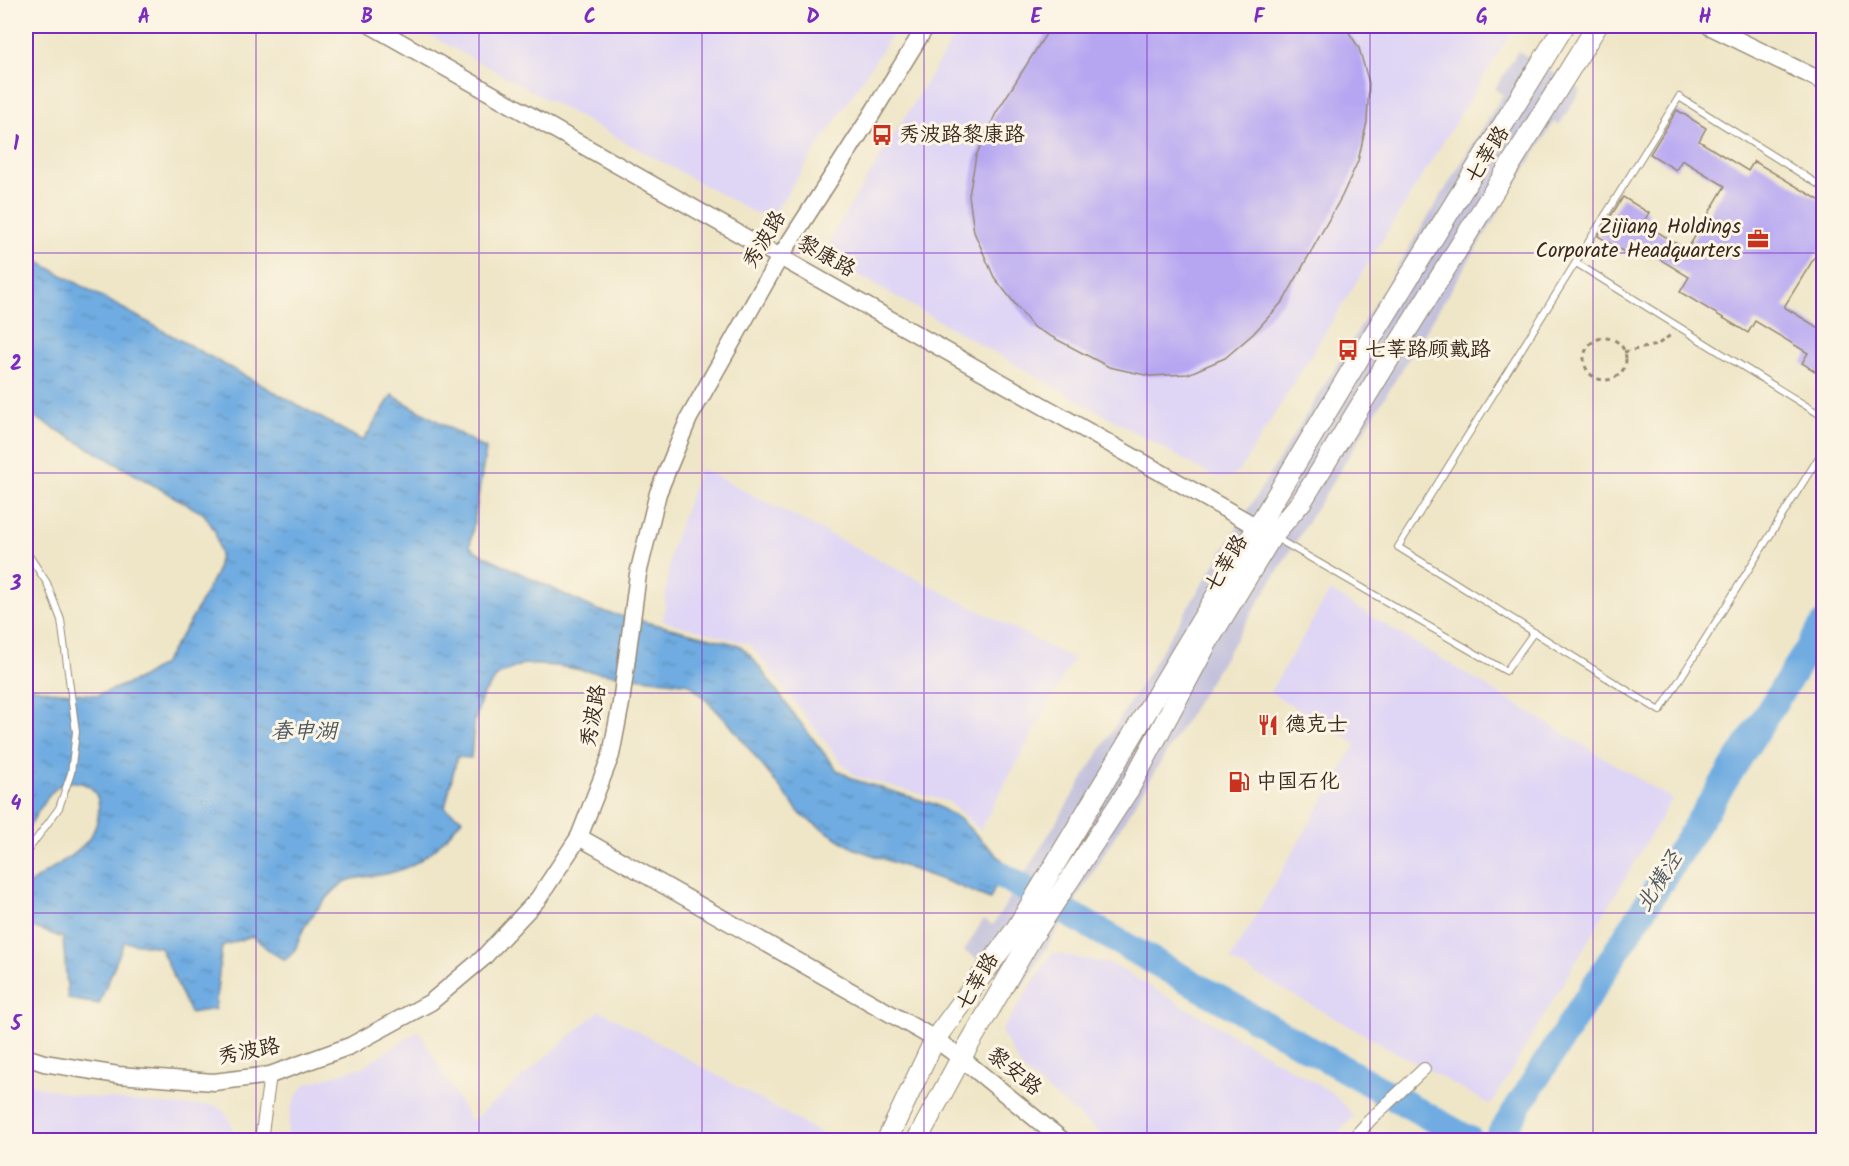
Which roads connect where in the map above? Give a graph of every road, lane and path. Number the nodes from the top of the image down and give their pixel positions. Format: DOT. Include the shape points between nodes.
graph roads {
  1 [pos="372,26"];
  2 [pos="926,26"];
  3 [pos="1564,26"];
  4 [pos="1597,26"];
  5 [pos="1708,26"];
  6 [pos="1824,82"];
  7 [pos="1824,188"];
  8 [pos="780,257"];
  9 [pos="1576,262"];
  10 [pos="1680,328"];
  11 [pos="1624,352"];
  12 [pos="1824,417"];
  13 [pos="1824,449"];
  14 [pos="1265,531"];
  15 [pos="26,551"];
  16 [pos="1534,632"];
  17 [pos="579,837"];
  18 [pos="26,853"];
  19 [pos="1024,933"];
  20 [pos="936,1039"];
  21 [pos="26,1057"];
  22 [pos="961,1058"];
  23 [pos="1424,1069"];
  24 [pos="270,1075"];
  25 [pos="261,1140"];
  26 [pos="887,1140"];
  27 [pos="917,1140"];
  28 [pos="1062,1140"];
  29 [pos="1352,1140"];
  1 -- 8 [label="street, 黎康路"];
  2 -- 8 [label="street, 秀波路"];
  3 -- 14 [label="main road, 七莘路" via="1359,358"];
  4 -- 14 [label="main road, 七莘路" via="1302,501"];
  5 -- 6 [label="street"];
  7 -- 9 [label="lane" via="1679,97"];
  8 -- 14 [label="street, 黎康路"];
  8 -- 17 [label="street, 秀波路" via="688,418 658,493 638,574 611,755"];
  9 -- 10 [label="lane"];
  9 -- 16 [label="lane" via="1398,547"];
  10 -- 11 [label="path" via="1657,345"];
  10 -- 12 [label="lane"];
  11 -- 11 [label="path" via="1612,339 1599,338 1585,351 1585,365 1592,376 1613,378 1623,369"];
  13 -- 16 [label="lane" via="1660,711"];
  14 -- 16 [label="lane" via="1506,670"];
  14 -- 19 [label="main road, 七莘路" via="1052,867"];
  14 -- 19 [label="main road, 七莘路" via="1128,789 1070,881"];
  15 -- 18 [label="lane" via="47,583 62,620 76,732 71,773 59,808"];
  17 -- 20 [label="street, 黎安路"];
  17 -- 24 [label="street, 秀波路" via="538,900 482,959 431,1002 350,1046"];
  19 -- 20 [label="main road, 七莘路"];
  19 -- 22 [label="main road, 七莘路"];
  20 -- 22 [label="street, 黎安路"];
  20 -- 26 [label="main road, 七莘路"];
  21 -- 24 [label="street, 秀波路" via="118,1075 214,1082"];
  22 -- 27 [label="main road, 七莘路"];
  22 -- 28 [label="street, 黎安路"];
  23 -- 29 [label="street"];
  24 -- 25 [label="street"];
}
